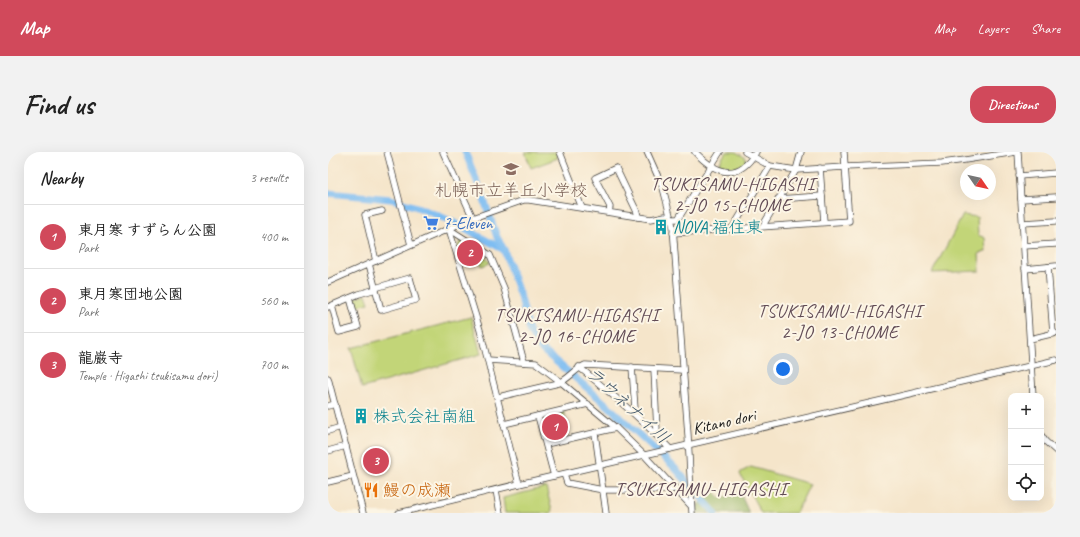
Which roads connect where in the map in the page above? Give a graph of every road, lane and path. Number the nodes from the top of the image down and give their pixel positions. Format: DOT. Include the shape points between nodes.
graph roads {
  1 [pos="387,152"];
  2 [pos="443,152"];
  3 [pos="560,152"];
  4 [pos="647,152"];
  5 [pos="695,152"];
  6 [pos="720,152"];
  7 [pos="745,152"];
  8 [pos="801,152"];
  9 [pos="844,152"];
  10 [pos="1017,152"];
  11 [pos="754,154"];
  12 [pos="712,166"];
  13 [pos="770,166"];
  14 [pos="845,167"];
  15 [pos="820,168"];
  16 [pos="796,170"];
  17 [pos="1056,173"];
  18 [pos="1019,176"];
  19 [pos="822,196"];
  20 [pos="1056,197"];
  21 [pos="778,199"];
  22 [pos="1021,199"];
  23 [pos="582,208"];
  24 [pos="382,211"];
  25 [pos="609,212"];
  26 [pos="638,217"];
  27 [pos="473,218"];
  28 [pos="671,219"];
  29 [pos="1056,221"];
  30 [pos="824,222"];
  31 [pos="1022,223"];
  32 [pos="764,226"];
  33 [pos="449,229"];
  34 [pos="732,229"];
  35 [pos="673,233"];
  36 [pos="1056,244"];
  37 [pos="411,245"];
  38 [pos="1024,246"];
  39 [pos="376,261"];
  40 [pos="369,264"];
  41 [pos="1056,266"];
  42 [pos="1048,267"];
  43 [pos="1025,269"];
  44 [pos="328,282"];
  45 [pos="376,288"];
  46 [pos="350,298"];
  47 [pos="330,307"];
  48 [pos="1055,334"];
  49 [pos="1030,339"];
  50 [pos="488,360"];
  51 [pos="1056,360"];
  52 [pos="524,362"];
  53 [pos="1032,365"];
  54 [pos="632,367"];
  55 [pos="577,369"];
  56 [pos="654,369"];
  57 [pos="682,370"];
  58 [pos="328,378"];
  59 [pos="564,380"];
  60 [pos="1034,393"];
  61 [pos="498,397"];
  62 [pos="334,404"];
  63 [pos="588,404"];
  64 [pos="328,406"];
  65 [pos="634,413"];
  66 [pos="538,416"];
  67 [pos="504,424"];
  68 [pos="340,427"];
  69 [pos="616,428"];
  70 [pos="328,430"];
  71 [pos="595,433"];
  72 [pos="656,435"];
  73 [pos="1044,440"];
  74 [pos="546,444"];
  75 [pos="688,445"];
  76 [pos="346,446"];
  77 [pos="668,450"];
  78 [pos="328,451"];
  79 [pos="1056,451"];
  80 [pos="645,455"];
  81 [pos="599,466"];
  82 [pos="564,474"];
  83 [pos="354,476"];
  84 [pos="554,476"];
  85 [pos="328,482"];
  86 [pos="519,484"];
  87 [pos="675,488"];
  88 [pos="496,490"];
  89 [pos="603,490"];
  90 [pos="691,506"];
  91 [pos="406,512"];
  92 [pos="363,513"];
  93 [pos="399,513"];
  94 [pos="500,513"];
  95 [pos="606,513"];
  96 [pos="692,513"];
  1 -- 37 [label="street"];
  2 -- 27 [label="street"];
  3 -- 23 [label="street"];
  4 -- 28 [label="street" via="663,188"];
  5 -- 12 [label="street"];
  6 -- 12 [label="street"];
  7 -- 11 [label="street"];
  8 -- 16 [label="street"];
  9 -- 14 [label="street"];
  10 -- 14 [label="street" via="942,163"];
  10 -- 18 [label="street"];
  11 -- 12 [label="street" via="736,171 724,172"];
  11 -- 13 [label="street"];
  12 -- 28 [label="street" via="680,216"];
  13 -- 16 [label="street"];
  13 -- 34 [label="street"];
  14 -- 15 [label="street"];
  14 -- 30 [label="street" via="850,221"];
  15 -- 16 [label="street"];
  15 -- 19 [label="street"];
  16 -- 21 [label="street"];
  17 -- 18 [label="street"];
  18 -- 22 [label="street"];
  19 -- 21 [label="street"];
  19 -- 30 [label="street"];
  20 -- 22 [label="street"];
  21 -- 32 [label="street"];
  22 -- 31 [label="street"];
  23 -- 25 [label="street"];
  23 -- 27 [label="street" via="524,200"];
  24 -- 39 [label="street" via="365,215"];
  25 -- 26 [label="street"];
  25 -- 26 [label="street" via="610,207 595,178 616,168"];
  26 -- 28 [label="street" via="651,219 664,216"];
  27 -- 33 [label="street"];
  28 -- 35 [label="street"];
  29 -- 31 [label="street"];
  30 -- 32 [label="street"];
  31 -- 38 [label="street"];
  32 -- 34 [label="street"];
  33 -- 37 [label="street"];
  33 -- 50 [label="street"];
  33 -- 52 [label="street" via="490,256 504,288"];
  34 -- 35 [label="street"];
  35 -- 57 [label="street"];
  36 -- 38 [label="street"];
  37 -- 39 [label="street"];
  38 -- 43 [label="street"];
  39 -- 40 [label="street"];
  40 -- 44 [label="street"];
  40 -- 45 [label="street"];
  41 -- 42 [label="street"];
  42 -- 43 [label="street"];
  42 -- 48 [label="street"];
  43 -- 49 [label="street"];
  45 -- 45 [label="street" via="410,278 416,300 381,310"];
  45 -- 46 [label="street"];
  46 -- 47 [label="street"];
  46 -- 47 [label="street" via="358,327 339,332"];
  48 -- 49 [label="street"];
  49 -- 53 [label="street"];
  50 -- 52 [label="street"];
  50 -- 61 [label="street"];
  51 -- 53 [label="street, Kitano dori"];
  52 -- 59 [label="street" via="536,363"];
  53 -- 60 [label="street"];
  53 -- 75 [label="street, Kitano dori"];
  54 -- 55 [label="street" via="582,365"];
  54 -- 56 [label="street"];
  54 -- 65 [label="street"];
  55 -- 59 [label="street"];
  55 -- 65 [label="street"];
  56 -- 57 [label="street"];
  56 -- 72 [label="street"];
  57 -- 75 [label="street"];
  58 -- 62 [label="street"];
  59 -- 61 [label="street"];
  59 -- 63 [label="street"];
  61 -- 67 [label="street"];
  62 -- 64 [label="street"];
  62 -- 68 [label="street"];
  63 -- 66 [label="street"];
  63 -- 69 [label="street"];
  65 -- 72 [label="street"];
  66 -- 67 [label="street"];
  66 -- 74 [label="street"];
  67 -- 86 [label="street"];
  68 -- 70 [label="street"];
  68 -- 76 [label="street"];
  69 -- 71 [label="street"];
  69 -- 80 [label="street"];
  71 -- 74 [label="street"];
  71 -- 81 [label="street"];
  72 -- 77 [label="street"];
  73 -- 79 [label="street"];
  74 -- 84 [label="street"];
  75 -- 77 [label="street, Kitano dori"];
  75 -- 90 [label="street"];
  76 -- 78 [label="street"];
  76 -- 83 [label="street"];
  77 -- 80 [label="street, Kitano dori"];
  80 -- 81 [label="street, Kitano dori"];
  80 -- 87 [label="street"];
  81 -- 82 [label="street, Kitano dori"];
  81 -- 89 [label="street"];
  82 -- 84 [label="street, Kitano dori"];
  82 -- 89 [label="street" via="567,483"];
  83 -- 85 [label="street"];
  83 -- 92 [label="street"];
  84 -- 86 [label="street, Kitano dori"];
  86 -- 88 [label="street, Kitano dori"];
  87 -- 89 [label="street"];
  87 -- 90 [label="street"];
  88 -- 91 [label="street, Kitano dori"];
  88 -- 94 [label="street"];
  89 -- 95 [label="street"];
  90 -- 96 [label="street"];
  91 -- 93 [label="street, Kitano dori"];
}
